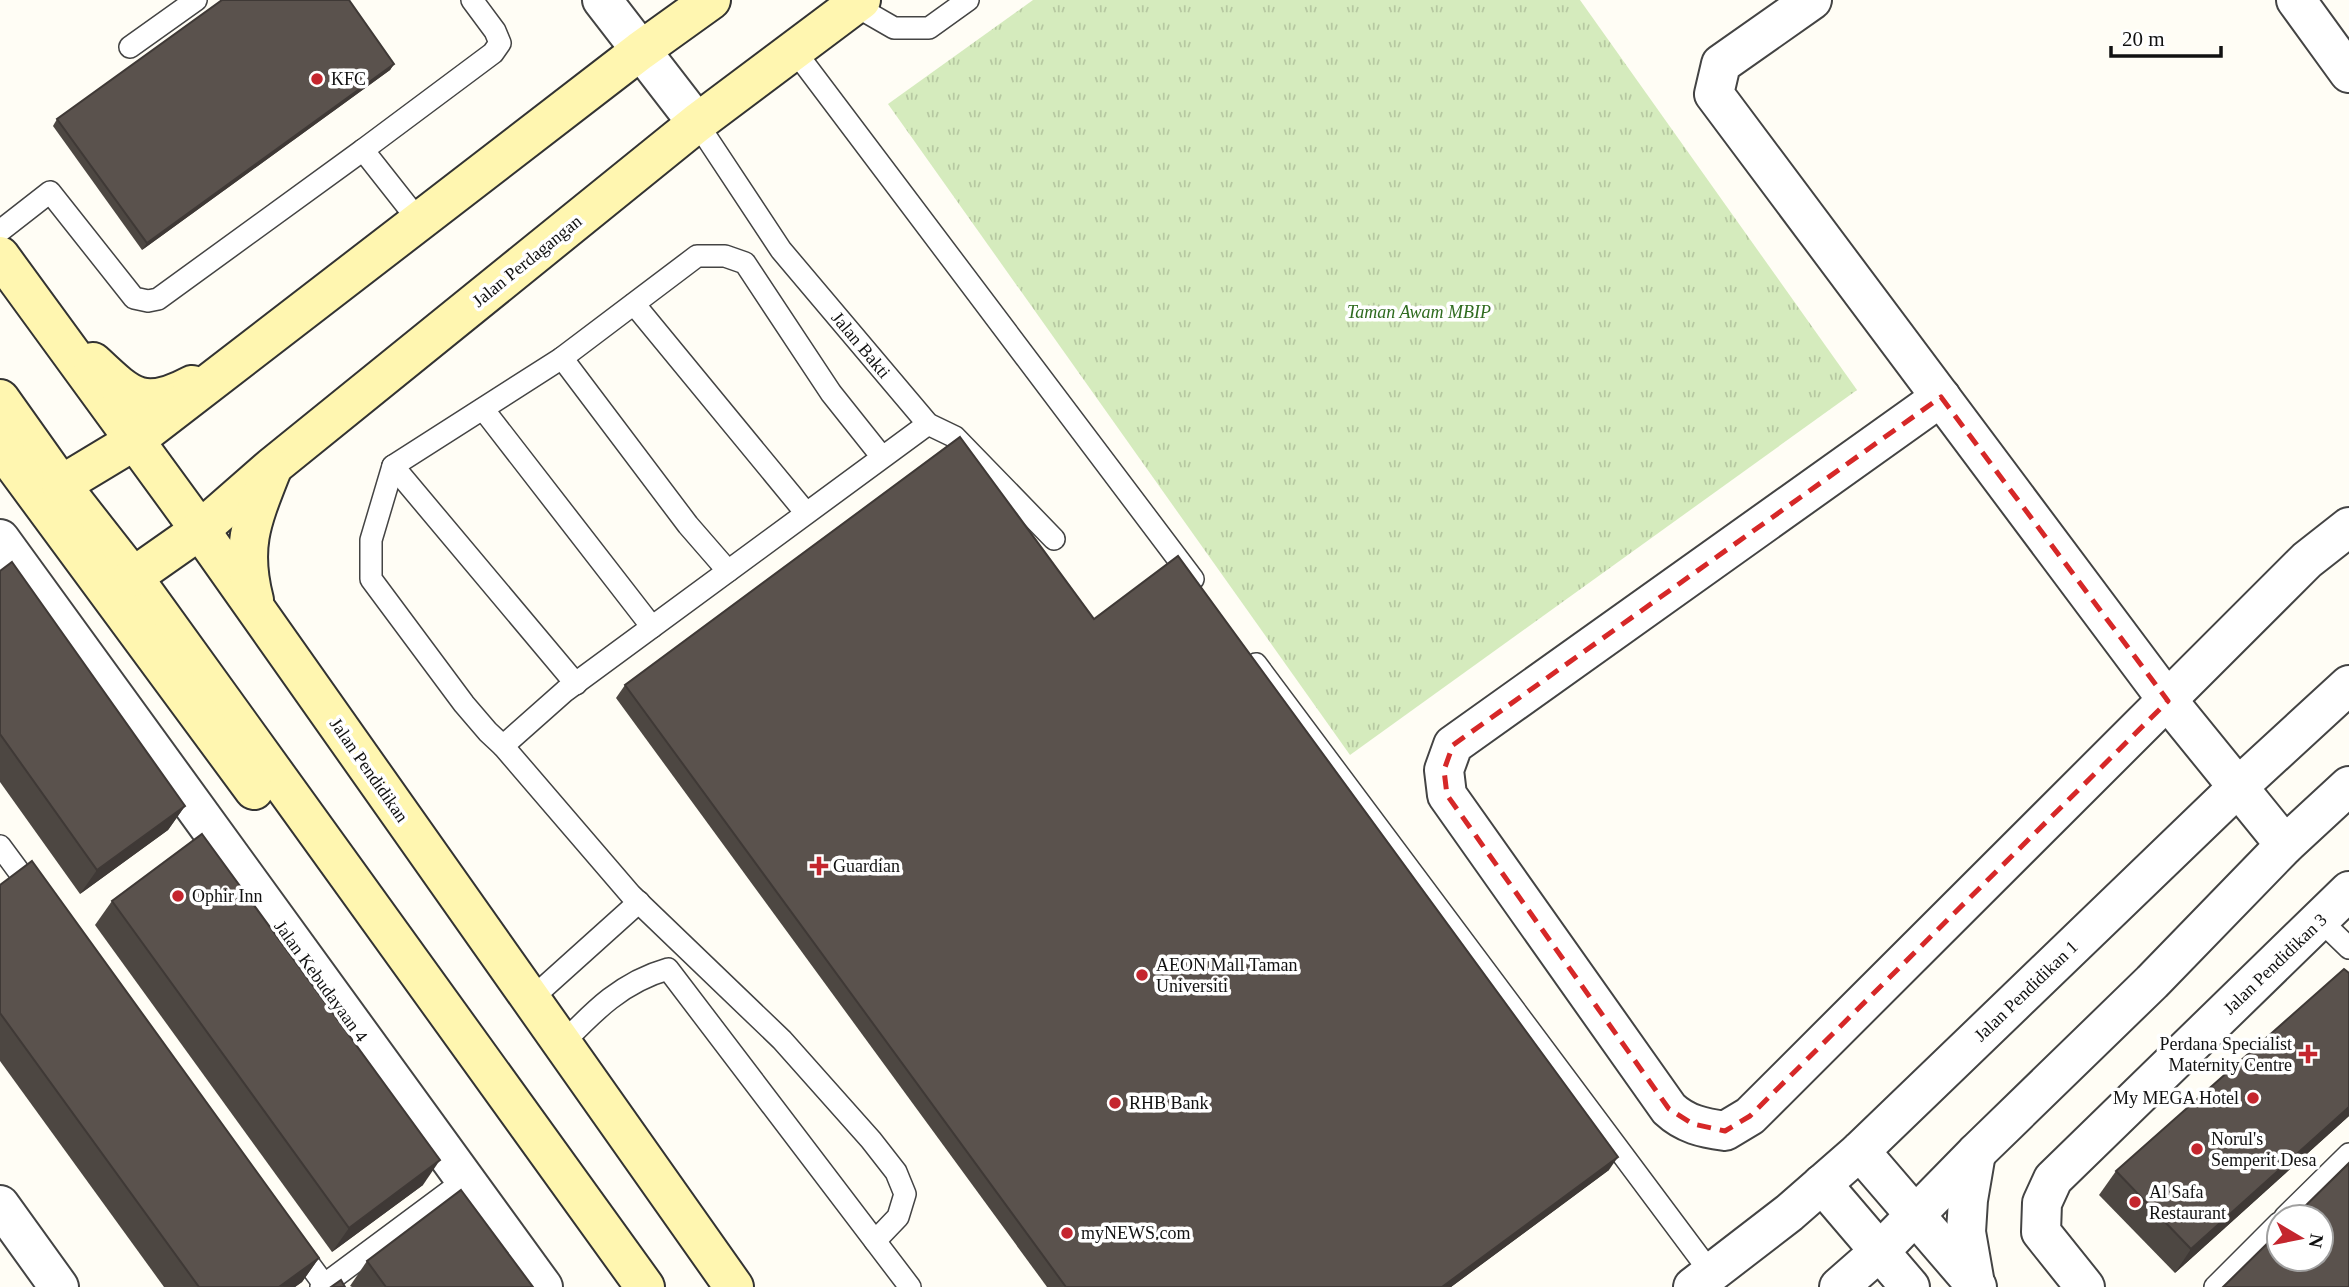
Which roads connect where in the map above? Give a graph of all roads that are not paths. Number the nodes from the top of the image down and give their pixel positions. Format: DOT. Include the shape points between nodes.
graph roads {
  1 [pos="196,0"];
  2 [pos="471,0"];
  3 [pos="602,0"];
  4 [pos="711,0"];
  5 [pos="968,0"];
  6 [pos="1812,0"];
  7 [pos="2295,0"];
  8 [pos="858,3"];
  9 [pos="130,47"];
  10 [pos="794,50"];
  11 [pos="640,51"];
  12 [pos="2349,73"];
  13 [pos="697,123"];
  14 [pos="363,150"];
  15 [pos="419,221"];
  16 [pos="0,230"];
  17 [pos="0,256"];
  18 [pos="634,304"];
  19 [pos="41,313"];
  20 [pos="562,358"];
  21 [pos="237,361"];
  22 [pos="1941,397"];
  23 [pos="0,399"];
  24 [pos="483,409"];
  25 [pos="928,424"];
  26 [pos="134,441"];
  27 [pos="0,446"];
  28 [pos="882,457"];
  29 [pos="393,466"];
  30 [pos="272,467"];
  31 [pos="61,485"];
  32 [pos="806,513"];
  33 [pos="2349,527"];
  34 [pos="200,530"];
  35 [pos="0,539"];
  36 [pos="1055,540"];
  37 [pos="728,571"];
  38 [pos="132,577"];
  39 [pos="1203,593"];
  40 [pos="256,611"];
  41 [pos="652,627"];
  42 [pos="1245,649"];
  43 [pos="576,684"];
  44 [pos="2349,685"];
  45 [pos="2168,701"];
  46 [pos="503,746"];
  47 [pos="2349,786"];
  48 [pos="2238,787"];
  49 [pos="2285,845"];
  50 [pos="0,846"];
  51 [pos="2349,891"];
  52 [pos="639,902"];
  53 [pos="50,914"];
  54 [pos="2320,920"];
  55 [pos="2349,948"];
  56 [pos="530,1000"];
  57 [pos="562,1044"];
  58 [pos="475,1049"];
  59 [pos="1860,1151"];
  60 [pos="1976,1153"];
  61 [pos="2349,1154"];
  62 [pos="465,1180"];
  63 [pos="1822,1184"];
  64 [pos="2299,1203"];
  65 [pos="0,1205"];
  66 [pos="1916,1215"];
  67 [pos="282,1228"];
  68 [pos="2265,1237"];
  69 [pos="875,1241"];
  70 [pos="1880,1251"];
  71 [pos="1702,1280"];
  72 [pos="324,1286"];
  73 [pos="1976,1286"];
  74 [pos="60,1287"];
  75 [pos="543,1287"];
  76 [pos="645,1287"];
  77 [pos="734,1287"];
  78 [pos="910,1287"];
  79 [pos="1839,1287"];
  80 [pos="1910,1287"];
  81 [pos="2085,1287"];
  82 [pos="2215,1287"];
  1 -- 9 [label="lane"];
  2 -- 14 [label="lane" via="500,43 493,53"];
  3 -- 11 [label="street"];
  4 -- 11 [label="main road"];
  5 -- 8 [label="lane" via="929,28 894,28"];
  6 -- 22 [label="street" via="1721,64 1714,94"];
  7 -- 12 [label="street"];
  8 -- 10 [label="main road, Jalan Perdagangan"];
  10 -- 13 [label="main road, Jalan Perdagangan"];
  10 -- 39 [label="lane"];
  11 -- 13 [label="street"];
  11 -- 15 [label="main road"];
  13 -- 25 [label="lane, Jalan Bakti" via="781,250"];
  13 -- 30 [label="main road, Jalan Perdagangan"];
  14 -- 15 [label="lane"];
  14 -- 16 [label="lane" via="158,299 134,298 50,192"];
  15 -- 21 [label="main road"];
  17 -- 19 [label="main road, Jalan Pendidikan"];
  18 -- 20 [label="lane"];
  18 -- 28 [label="lane" via="697,257 725,256 745,263 831,393"];
  18 -- 32 [label="lane"];
  19 -- 21 [label="main road" via="123,391 148,400 171,396"];
  19 -- 26 [label="main road, Jalan Pendidikan"];
  20 -- 24 [label="lane"];
  20 -- 37 [label="lane"];
  21 -- 26 [label="main road"];
  22 -- 45 [label="street"];
  22 -- 45 [label="street" via="1453,745 1444,770 1447,795 1669,1109 1680,1119 1710,1129 1725,1131 1742,1123"];
  23 -- 31 [label="main road"];
  24 -- 29 [label="lane"];
  24 -- 41 [label="lane"];
  25 -- 28 [label="lane"];
  25 -- 36 [label="lane, Jalan Bakti" via="955,437"];
  26 -- 31 [label="main road"];
  26 -- 34 [label="main road, Jalan Pendidikan"];
  27 -- 58 [label="main road" via="319,877"];
  28 -- 32 [label="lane"];
  29 -- 43 [label="lane"];
  29 -- 46 [label="lane" via="371,540 371,579 464,704"];
  30 -- 34 [label="main road, Jalan Perdagangan"];
  30 -- 40 [label="main road" via="247,542 247,574"];
  31 -- 38 [label="main road"];
  32 -- 37 [label="lane"];
  33 -- 45 [label="street" via="2307,560"];
  34 -- 38 [label="main road, Jalan Perdagangan"];
  34 -- 40 [label="main road, Jalan Pendidikan"];
  35 -- 62 [label="street, Jalan Kebudayaan 4"];
  37 -- 41 [label="lane"];
  38 -- 58 [label="main road"];
  40 -- 56 [label="main road, Jalan Pendidikan"];
  41 -- 43 [label="lane"];
  42 -- 71 [label="lane"];
  43 -- 46 [label="lane"];
  44 -- 48 [label="street, Jalan Pendidikan 1"];
  45 -- 48 [label="street"];
  46 -- 52 [label="lane"];
  47 -- 49 [label="street"];
  48 -- 49 [label="street"];
  48 -- 59 [label="street, Jalan Pendidikan 1"];
  49 -- 60 [label="street"];
  50 -- 53 [label="lane"];
  51 -- 54 [label="street, Jalan Pendidikan 3"];
  52 -- 56 [label="lane"];
  52 -- 69 [label="lane" via="782,1040 896,1172 905,1194 898,1217"];
  54 -- 55 [label="lane"];
  54 -- 81 [label="street, Jalan Pendidikan 3" via="2053,1179 2042,1203 2041,1232"];
  56 -- 57 [label="main road, Jalan Pendidikan"];
  57 -- 69 [label="lane" via="601,1004 643,975 668,968"];
  57 -- 77 [label="main road, Jalan Pendidikan"];
  58 -- 76 [label="main road"];
  59 -- 63 [label="street, Jalan Pendidikan 1"];
  59 -- 66 [label="street"];
  60 -- 66 [label="street"];
  60 -- 73 [label="street" via="1966,1232"];
  61 -- 64 [label="lane"];
  62 -- 72 [label="lane"];
  62 -- 75 [label="street, Jalan Kebudayaan 4"];
  63 -- 70 [label="street"];
  63 -- 71 [label="street, Jalan Pendidikan 1"];
  65 -- 74 [label="street"];
  66 -- 70 [label="street"];
  66 -- 73 [label="street"];
  67 -- 72 [label="lane"];
  68 -- 82 [label="lane"];
  69 -- 78 [label="lane"];
  70 -- 79 [label="street"];
  70 -- 80 [label="street"];
}
